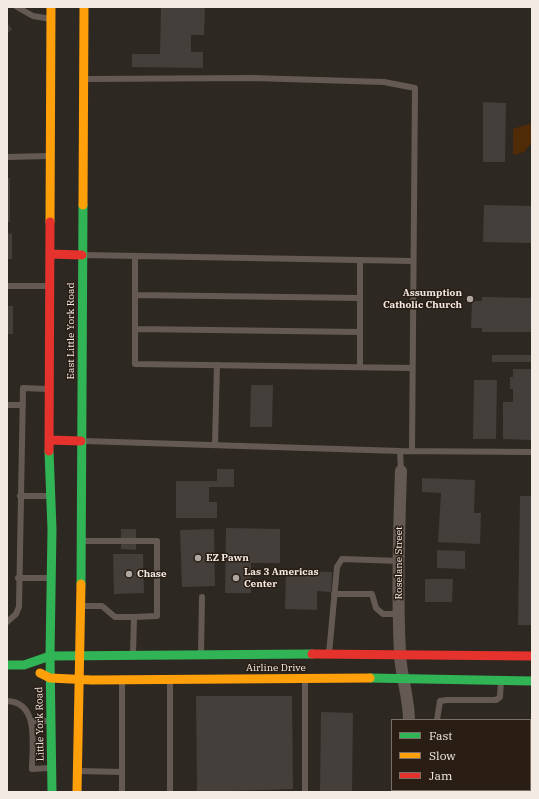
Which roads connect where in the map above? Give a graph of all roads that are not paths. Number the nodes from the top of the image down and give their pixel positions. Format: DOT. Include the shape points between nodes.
graph roads {
  1 [pos="17,7"];
  2 [pos="51,7"];
  3 [pos="84,7"];
  4 [pos="51,19"];
  5 [pos="84,78"];
  6 [pos="50,156"];
  7 [pos="7,157"];
  8 [pos="50,254"];
  9 [pos="82,255"];
  10 [pos="135,256"];
  11 [pos="360,260"];
  12 [pos="413,261"];
  13 [pos="7,286"];
  14 [pos="50,286"];
  15 [pos="135,295"];
  16 [pos="360,298"];
  17 [pos="135,329"];
  18 [pos="360,332"];
  19 [pos="217,365"];
  20 [pos="360,367"];
  21 [pos="412,368"];
  22 [pos="50,389"];
  23 [pos="7,405"];
  24 [pos="23,405"];
  25 [pos="49,440"];
  26 [pos="81,441"];
  27 [pos="214,445"];
  28 [pos="400,451"];
  29 [pos="412,451"];
  30 [pos="532,452"];
  31 [pos="401,471"];
  32 [pos="20,496"];
  33 [pos="50,496"];
  34 [pos="81,541"];
  35 [pos="399,561"];
  36 [pos="18,578"];
  37 [pos="51,578"];
  38 [pos="334,594"];
  39 [pos="202,597"];
  40 [pos="81,606"];
  41 [pos="400,614"];
  42 [pos="134,617"];
  43 [pos="7,622"];
  44 [pos="329,654"];
  45 [pos="134,655"];
  46 [pos="201,655"];
  47 [pos="400,655"];
  48 [pos="50,656"];
  49 [pos="81,656"];
  50 [pos="532,656"];
  51 [pos="7,665"];
  52 [pos="24,665"];
  53 [pos="50,678"];
  54 [pos="81,679"];
  55 [pos="122,679"];
  56 [pos="170,679"];
  57 [pos="305,679"];
  58 [pos="403,679"];
  59 [pos="501,681"];
  60 [pos="532,681"];
  61 [pos="7,701"];
  62 [pos="410,719"];
  63 [pos="437,719"];
  64 [pos="51,720"];
  65 [pos="31,721"];
  66 [pos="52,768"];
  67 [pos="77,771"];
  68 [pos="122,772"];
  69 [pos="52,792"];
  70 [pos="77,792"];
  71 [pos="122,792"];
  72 [pos="170,792"];
  73 [pos="305,792"];
  1 -- 4 [label="lane" via="33,16"];
  2 -- 4 [label="main road"];
  3 -- 5 [label="main road, East Little York Road"];
  4 -- 6 [label="main road"];
  5 -- 9 [label="main road, East Little York Road"];
  5 -- 12 [label="lane" via="253,78 384,82 415,88"];
  6 -- 7 [label="lane"];
  6 -- 8 [label="main road"];
  8 -- 9 [label="main road"];
  8 -- 14 [label="main road"];
  9 -- 10 [label="lane"];
  9 -- 26 [label="main road, East Little York Road"];
  10 -- 11 [label="lane"];
  10 -- 15 [label="lane"];
  11 -- 12 [label="lane"];
  11 -- 16 [label="lane"];
  12 -- 21 [label="lane"];
  13 -- 14 [label="lane"];
  14 -- 22 [label="main road"];
  15 -- 16 [label="lane"];
  15 -- 17 [label="lane"];
  16 -- 18 [label="lane"];
  17 -- 18 [label="lane"];
  17 -- 19 [label="lane" via="135,364"];
  18 -- 20 [label="lane"];
  19 -- 20 [label="lane"];
  19 -- 27 [label="lane"];
  20 -- 21 [label="lane"];
  21 -- 29 [label="lane"];
  22 -- 24 [label="lane" via="23,388"];
  22 -- 25 [label="main road"];
  23 -- 24 [label="lane"];
  24 -- 32 [label="lane"];
  25 -- 26 [label="main road"];
  25 -- 33 [label="main road"];
  26 -- 27 [label="lane"];
  26 -- 34 [label="main road, East Little York Road"];
  27 -- 28 [label="lane"];
  28 -- 29 [label="lane"];
  28 -- 31 [label="lane"];
  29 -- 30 [label="lane"];
  31 -- 35 [label="street, Roselane Street"];
  32 -- 33 [label="lane"];
  32 -- 36 [label="lane"];
  33 -- 37 [label="main road"];
  34 -- 40 [label="main road, East Little York Road"];
  34 -- 42 [label="lane" via="157,542 157,616"];
  35 -- 38 [label="lane" via="342,559 338,567"];
  35 -- 41 [label="street, Roselane Street"];
  36 -- 37 [label="lane"];
  36 -- 43 [label="lane" via="18,607 16,614"];
  37 -- 48 [label="main road"];
  38 -- 41 [label="lane" via="372,594 376,608 383,614"];
  38 -- 44 [label="lane"];
  39 -- 46 [label="lane"];
  40 -- 42 [label="lane" via="102,606 115,617"];
  40 -- 49 [label="main road, East Little York Road"];
  41 -- 47 [label="street, Roselane Street"];
  42 -- 45 [label="lane"];
  44 -- 46 [label="main road, Airline Drive"];
  44 -- 47 [label="main road, Airline Drive"];
  45 -- 46 [label="main road, Airline Drive"];
  45 -- 49 [label="main road, Airline Drive"];
  47 -- 50 [label="main road, Airline Drive"];
  47 -- 58 [label="street, Roselane Street"];
  48 -- 49 [label="main road, Airline Drive"];
  48 -- 52 [label="main road, Airline Drive"];
  48 -- 53 [label="main road, Little York Road"];
  49 -- 54 [label="main road"];
  51 -- 52 [label="main road, Airline Drive"];
  52 -- 53 [label="main road, Airline Drive"];
  53 -- 54 [label="main road, Airline Drive"];
  53 -- 64 [label="main road, Little York Road"];
  54 -- 55 [label="main road, Airline Drive"];
  54 -- 67 [label="main road"];
  55 -- 56 [label="main road, Airline Drive"];
  55 -- 68 [label="lane"];
  56 -- 57 [label="main road, Airline Drive"];
  56 -- 72 [label="lane"];
  57 -- 58 [label="main road, Airline Drive"];
  57 -- 73 [label="lane"];
  58 -- 59 [label="main road, Airline Drive"];
  58 -- 62 [label="street, Roselane Street"];
  59 -- 60 [label="main road, Airline Drive"];
  59 -- 63 [label="lane" via="500,697 496,700 440,701"];
  61 -- 65 [label="lane" via="22,706"];
  64 -- 65 [label="lane"];
  64 -- 66 [label="main road, Little York Road"];
  65 -- 66 [label="lane" via="32,769"];
  66 -- 69 [label="main road, Little York Road"];
  67 -- 68 [label="lane"];
  67 -- 70 [label="main road"];
  68 -- 71 [label="lane"];
}
